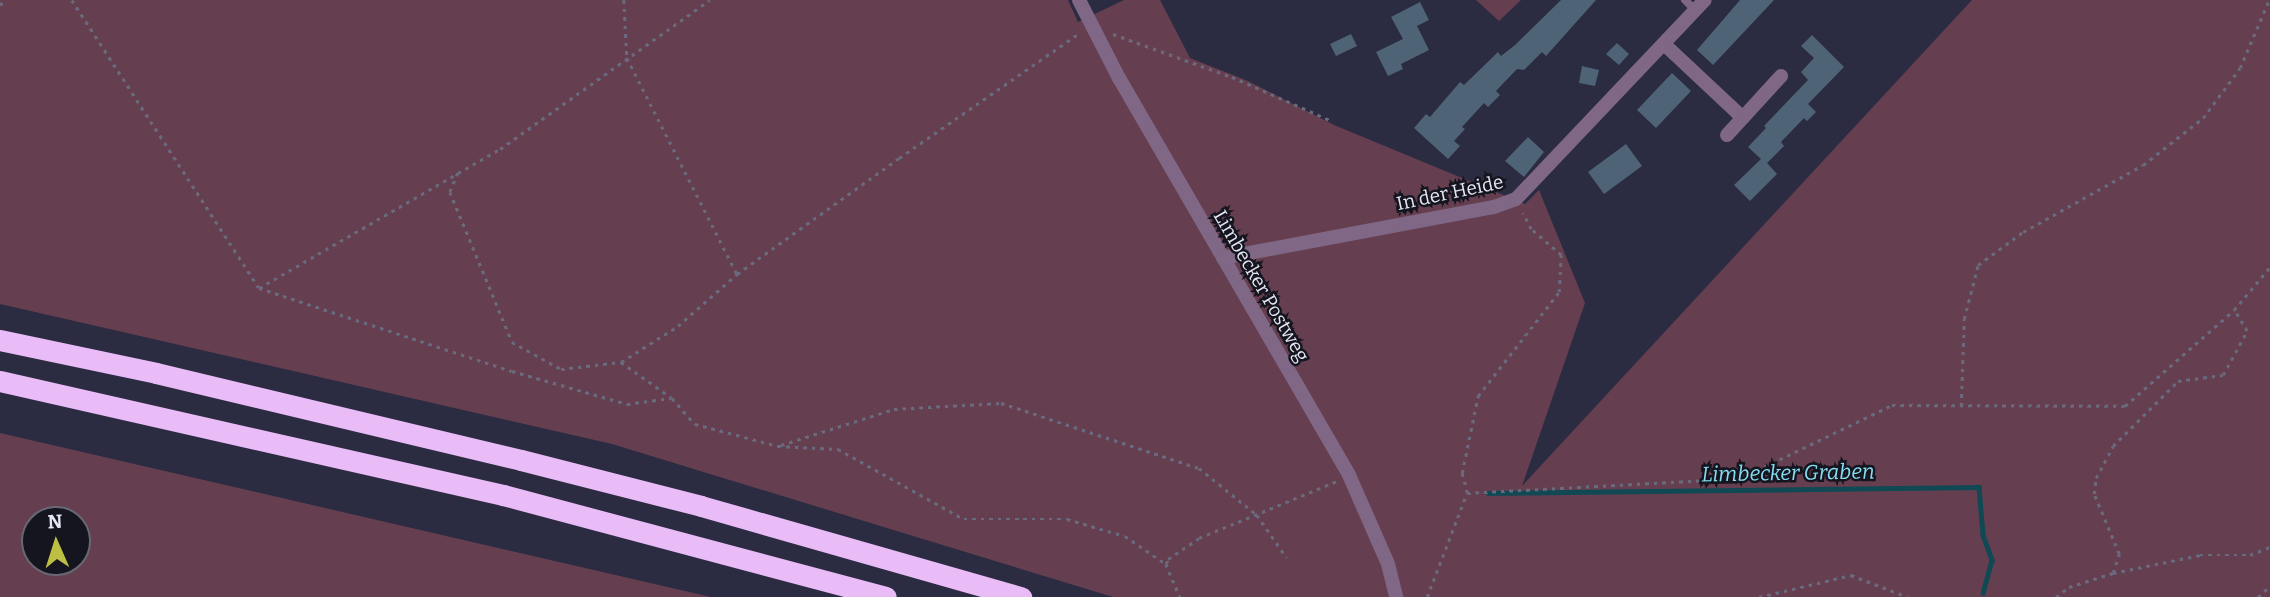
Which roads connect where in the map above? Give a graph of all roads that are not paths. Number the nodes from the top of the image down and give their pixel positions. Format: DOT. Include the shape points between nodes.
graph roads {
  1 [pos="1079,0"];
  2 [pos="1695,3"];
  3 [pos="1664,44"];
  4 [pos="1781,76"];
  5 [pos="1743,118"];
  6 [pos="1727,135"];
  7 [pos="1223,258"];
  8 [pos="0,340"];
  9 [pos="0,381"];
  10 [pos="886,597"];
  11 [pos="1021,597"];
  12 [pos="1396,597"];
  1 -- 7 [label="street, Limbecker Postweg"];
  2 -- 3 [label="street, In der Heide"];
  3 -- 5 [label="street"];
  3 -- 7 [label="street, In der Heide" via="1516,199"];
  4 -- 5 [label="street"];
  5 -- 6 [label="street"];
  7 -- 12 [label="street, Limbecker Postweg" via="1349,475 1379,540"];
  8 -- 11 [label="highway" via="508,456"];
  9 -- 10 [label="highway" via="503,495"];
}
